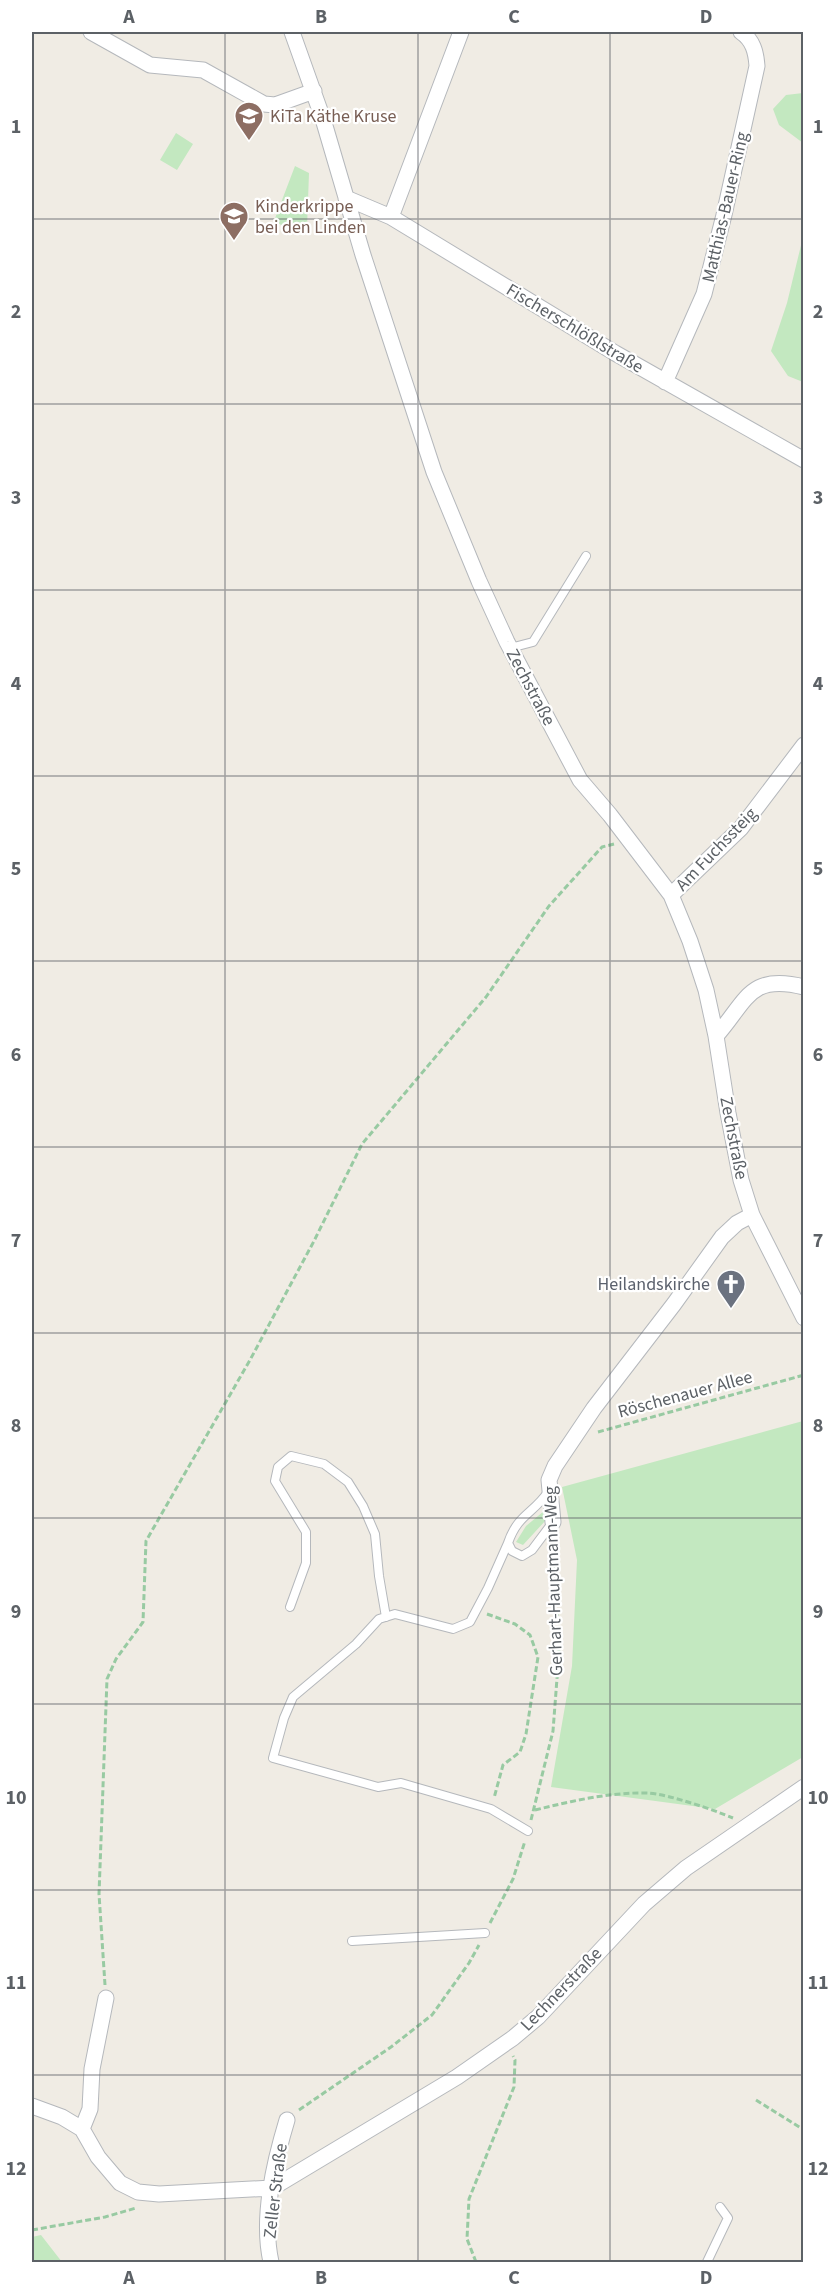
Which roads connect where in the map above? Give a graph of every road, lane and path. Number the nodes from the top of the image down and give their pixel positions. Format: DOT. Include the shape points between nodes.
graph roads {
  1 [pos="91,32"];
  2 [pos="292,32"];
  3 [pos="461,32"];
  4 [pos="741,32"];
  5 [pos="314,91"];
  6 [pos="346,198"];
  7 [pos="391,217"];
  8 [pos="665,382"];
  9 [pos="804,460"];
  10 [pos="586,556"];
  11 [pos="510,648"];
  12 [pos="804,744"];
  13 [pos="629,840"];
  14 [pos="671,895"];
  15 [pos="804,987"];
  16 [pos="716,1036"];
  17 [pos="752,1215"];
  18 [pos="804,1318"];
  19 [pos="804,1375"];
  20 [pos="573,1438"];
  21 [pos="551,1489"];
  22 [pos="553,1522"];
  23 [pos="508,1543"];
  24 [pos="290,1607"];
  25 [pos="476,1611"];
  26 [pos="386,1617"];
  27 [pos="804,1787"];
  28 [pos="491,1809"];
  29 [pos="534,1810"];
  30 [pos="748,1824"];
  31 [pos="528,1831"];
  32 [pos="485,1934"];
  33 [pos="352,1941"];
  34 [pos="106,1998"];
  35 [pos="505,2043"];
  36 [pos="756,2100"];
  37 [pos="32,2106"];
  38 [pos="287,2120"];
  39 [pos="82,2129"];
  40 [pos="804,2130"];
  41 [pos="272,2188"];
  42 [pos="142,2206"];
  43 [pos="720,2207"];
  44 [pos="32,2230"];
  45 [pos="272,2262"];
  46 [pos="476,2262"];
  47 [pos="707,2262"];
  1 -- 5 [label="street" via="150,65 203,70 264,104 276,105"];
  2 -- 5 [label="street, Zechstraße"];
  3 -- 7 [label="street"];
  4 -- 8 [label="street, Matthias-Bauer-Ring" via="756,50 758,66 704,294"];
  5 -- 6 [label="street, Zechstraße"];
  6 -- 7 [label="street, Fischerschlößlstraße"];
  6 -- 11 [label="street, Zechstraße" via="434,472"];
  7 -- 8 [label="street, Fischerschlößlstraße"];
  8 -- 9 [label="street, Fischerschlößlstraße"];
  10 -- 11 [label="lane" via="533,642"];
  11 -- 13 [label="street, Zechstraße" via="580,780"];
  12 -- 14 [label="street, Am Fuchssteig" via="741,828"];
  13 -- 14 [label="street, Zechstraße"];
  13 -- 34 [label="path" via="602,847 549,906 486,997 362,1144 250,1360 146,1541 143,1622 116,1659 107,1679 99,1894"];
  14 -- 16 [label="street, Zechstraße" via="706,990"];
  15 -- 16 [label="street" via="778,982 763,984 747,995"];
  16 -- 17 [label="street, Zechstraße" via="739,1169"];
  17 -- 18 [label="street, Zechstraße"];
  17 -- 20 [label="street, Gerhart-Hauptmann-Weg" via="722,1237"];
  19 -- 20 [label="path, Röschenauer Allee"];
  20 -- 21 [label="street, Gerhart-Hauptmann-Weg" via="555,1466 549,1480"];
  21 -- 22 [label="street, Gerhart-Hauptmann-Weg"];
  21 -- 23 [label="lane" via="513,1527"];
  22 -- 23 [label="lane" via="522,1557"];
  22 -- 29 [label="path, Gerhart-Hauptmann-Weg" via="559,1652 553,1731"];
  23 -- 25 [label="lane"];
  24 -- 26 [label="lane" via="306,1563 306,1532 275,1481 278,1467 291,1456 324,1464 348,1482 363,1506 375,1534"];
  25 -- 26 [label="lane" via="470,1622 453,1629 395,1614"];
  25 -- 28 [label="path" via="515,1624 530,1635 538,1657 526,1734 520,1752 502,1765"];
  26 -- 28 [label="lane" via="379,1619 356,1644 293,1697 273,1758 378,1787 401,1783"];
  27 -- 30 [label="street, Lechnerstraße"];
  28 -- 31 [label="lane"];
  29 -- 30 [label="path" via="585,1797 650,1793 717,1811"];
  29 -- 31 [label="path, Gerhart-Hauptmann-Weg"];
  30 -- 35 [label="street, Lechnerstraße" via="644,1904 538,2017"];
  31 -- 32 [label="path, Gerhart-Hauptmann-Weg" via="513,1879"];
  32 -- 33 [label="lane"];
  32 -- 38 [label="path, Gerhart-Hauptmann-Weg" via="469,1964 432,2015"];
  34 -- 39 [label="street" via="92,2069 90,2109"];
  35 -- 41 [label="street, Lechnerstraße" via="457,2077"];
  35 -- 46 [label="path" via="515,2060 514,2086 469,2199 467,2239"];
  36 -- 40 [label="path"];
  37 -- 39 [label="street"];
  38 -- 41 [label="street, Zeller Straße"];
  39 -- 41 [label="street" via="98,2157 120,2183 138,2192"];
  41 -- 45 [label="street, Zeller Straße" via="268,2249"];
  42 -- 44 [label="path"];
  43 -- 47 [label="lane" via="728,2218"];
}
